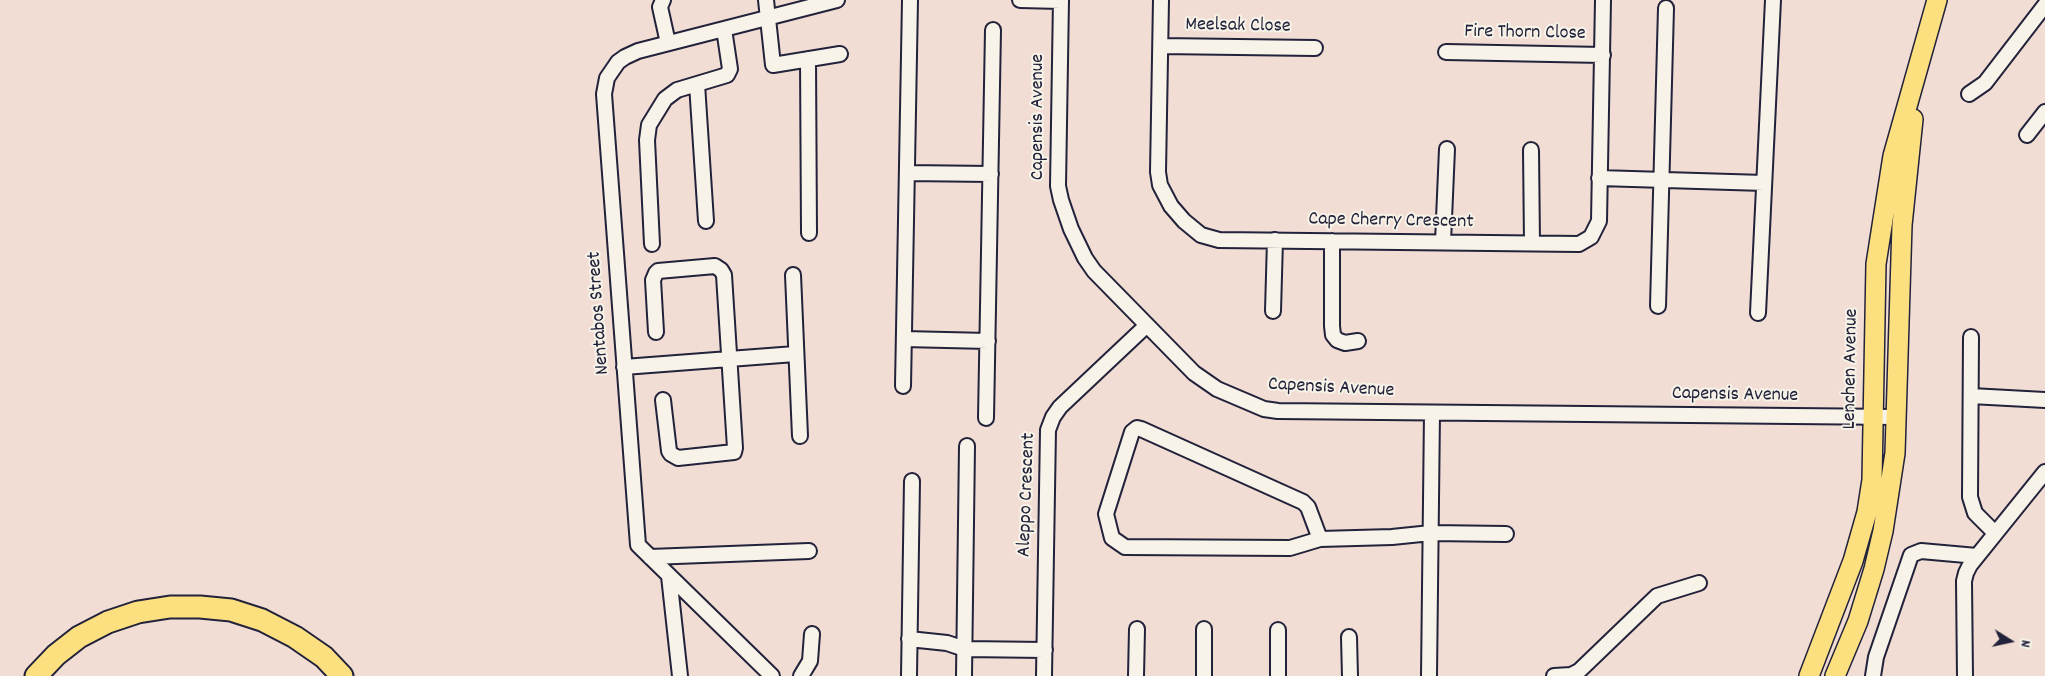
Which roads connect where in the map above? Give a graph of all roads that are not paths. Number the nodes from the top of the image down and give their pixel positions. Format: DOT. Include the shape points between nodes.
graph roads {
  1 [pos="766,0"];
  2 [pos="837,0"];
  3 [pos="910,0"];
  4 [pos="1020,0"];
  5 [pos="1061,0"];
  6 [pos="1161,0"];
  7 [pos="1603,0"];
  8 [pos="1773,0"];
  9 [pos="1936,0"];
  10 [pos="658,2"];
  11 [pos="2045,5"];
  12 [pos="1666,8"];
  13 [pos="767,18"];
  14 [pos="724,29"];
  15 [pos="993,30"];
  16 [pos="668,43"];
  17 [pos="1161,46"];
  18 [pos="1315,48"];
  19 [pos="1446,52"];
  20 [pos="840,54"];
  21 [pos="1602,55"];
  22 [pos="1920,58"];
  23 [pos="808,60"];
  24 [pos="697,84"];
  25 [pos="1969,94"];
  26 [pos="2045,112"];
  27 [pos="2027,135"];
  28 [pos="1447,149"];
  29 [pos="1531,150"];
  30 [pos="907,173"];
  31 [pos="991,174"];
  32 [pos="1437,175"];
  33 [pos="1599,178"];
  34 [pos="1662,180"];
  35 [pos="1764,183"];
  36 [pos="706,221"];
  37 [pos="809,233"];
  38 [pos="1275,240"];
  39 [pos="1332,241"];
  40 [pos="1440,242"];
  41 [pos="652,244"];
  42 [pos="1532,244"];
  43 [pos="793,274"];
  44 [pos="1658,306"];
  45 [pos="1273,311"];
  46 [pos="1758,313"];
  47 [pos="1147,324"];
  48 [pos="656,332"];
  49 [pos="1971,337"];
  50 [pos="904,339"];
  51 [pos="988,341"];
  52 [pos="1358,341"];
  53 [pos="795,354"];
  54 [pos="729,359"];
  55 [pos="624,367"];
  56 [pos="903,386"];
  57 [pos="1971,396"];
  58 [pos="663,400"];
  59 [pos="2045,400"];
  60 [pos="1432,413"];
  61 [pos="1873,417"];
  62 [pos="1896,417"];
  63 [pos="986,418"];
  64 [pos="800,436"];
  65 [pos="967,446"];
  66 [pos="2045,472"];
  67 [pos="912,481"];
  68 [pos="1431,533"];
  69 [pos="1995,533"];
  70 [pos="1506,534"];
  71 [pos="1320,539"];
  72 [pos="809,551"];
  73 [pos="1977,556"];
  74 [pos="650,557"];
  75 [pos="670,576"];
  76 [pos="1699,583"];
  77 [pos="1137,629"];
  78 [pos="1204,629"];
  79 [pos="1278,630"];
  80 [pos="812,634"];
  81 [pos="1349,637"];
  82 [pos="909,638"];
  83 [pos="965,649"];
  84 [pos="1045,650"];
  85 [pos="36,676"];
  86 [pos="342,676"];
  87 [pos="680,676"];
  88 [pos="772,676"];
  89 [pos="801,676"];
  90 [pos="908,676"];
  91 [pos="964,676"];
  92 [pos="1044,676"];
  93 [pos="1136,676"];
  94 [pos="1204,676"];
  95 [pos="1278,676"];
  96 [pos="1350,676"];
  97 [pos="1430,676"];
  98 [pos="1554,676"];
  99 [pos="1809,676"];
  100 [pos="1835,676"];
  101 [pos="1873,676"];
  102 [pos="1965,676"];
  1 -- 13 [label="street"];
  2 -- 13 [label="street"];
  3 -- 30 [label="street"];
  4 -- 5 [label="street"];
  5 -- 47 [label="street, Capensis Avenue" via="1058,186 1061,200 1085,258"];
  6 -- 17 [label="street, Cape Cherry Crescent"];
  7 -- 21 [label="street, Cape Cherry Crescent"];
  8 -- 35 [label="street"];
  9 -- 22 [label="main road, Lenchen Avenue"];
  10 -- 16 [label="street"];
  11 -- 25 [label="street" via="1985,83"];
  12 -- 34 [label="street"];
  13 -- 14 [label="street"];
  13 -- 23 [label="street" via="773,64"];
  14 -- 16 [label="street"];
  14 -- 24 [label="street" via="729,73 726,77"];
  15 -- 31 [label="street"];
  16 -- 55 [label="street, Nentabos Street" via="625,57 607,78 605,106"];
  17 -- 18 [label="street, Meelsak Close"];
  17 -- 38 [label="street, Cape Cherry Crescent" via="1158,172 1166,200 1201,235 1219,240"];
  19 -- 21 [label="street, Fire Thorn Close"];
  20 -- 23 [label="street"];
  21 -- 33 [label="street, Cape Cherry Crescent"];
  22 -- 61 [label="main road, Lenchen Avenue" via="1892,156 1876,264"];
  22 -- 62 [label="main road, Lenchen Avenue" via="1905,179"];
  23 -- 37 [label="street"];
  24 -- 36 [label="street"];
  24 -- 41 [label="street" via="677,90 665,99 650,125 647,140"];
  26 -- 27 [label="street"];
  28 -- 40 [label="street"];
  29 -- 42 [label="street"];
  30 -- 31 [label="street"];
  30 -- 50 [label="street"];
  31 -- 51 [label="street"];
  32 -- 40 [label="street"];
  33 -- 34 [label="street"];
  33 -- 42 [label="street, Cape Cherry Crescent" via="1599,221 1592,237 1580,244"];
  34 -- 35 [label="street"];
  34 -- 44 [label="street"];
  35 -- 46 [label="street"];
  38 -- 39 [label="street, Cape Cherry Crescent"];
  38 -- 45 [label="street"];
  39 -- 40 [label="street, Cape Cherry Crescent"];
  39 -- 52 [label="street" via="1333,335 1345,343"];
  40 -- 42 [label="street, Cape Cherry Crescent"];
  43 -- 53 [label="street"];
  47 -- 60 [label="street, Capensis Avenue" via="1194,373 1216,389 1264,409"];
  47 -- 84 [label="street, Aleppo Crescent" via="1060,407 1048,430"];
  48 -- 54 [label="street" via="656,273 715,266 724,275"];
  49 -- 57 [label="street"];
  50 -- 51 [label="street"];
  50 -- 56 [label="street"];
  51 -- 63 [label="street"];
  53 -- 54 [label="street"];
  53 -- 64 [label="street"];
  54 -- 55 [label="street"];
  54 -- 58 [label="street" via="734,452 678,458 671,454"];
  55 -- 74 [label="street, Nentabos Street" via="638,545"];
  57 -- 59 [label="street"];
  57 -- 69 [label="street" via="1970,496 1976,513"];
  60 -- 61 [label="street, Capensis Avenue"];
  60 -- 68 [label="street"];
  61 -- 62 [label="street, Capensis Avenue"];
  61 -- 99 [label="main road, Lenchen Avenue" via="1872,480 1867,512 1853,562"];
  62 -- 100 [label="main road, Lenchen Avenue" via="1895,453 1884,531 1858,621"];
  65 -- 83 [label="street"];
  66 -- 69 [label="street"];
  67 -- 82 [label="street"];
  68 -- 70 [label="street"];
  68 -- 71 [label="street"];
  68 -- 97 [label="street"];
  69 -- 73 [label="street"];
  71 -- 71 [label="street" via="1290,548 1125,547 1112,538 1106,514 1132,432 1141,429 1303,502"];
  72 -- 74 [label="street"];
  73 -- 101 [label="street" via="1920,551 1911,555 1876,657"];
  73 -- 102 [label="street" via="1964,581"];
  74 -- 75 [label="street"];
  75 -- 87 [label="street"];
  75 -- 88 [label="street"];
  76 -- 98 [label="street" via="1657,596 1579,671"];
  77 -- 93 [label="street"];
  78 -- 94 [label="street"];
  79 -- 95 [label="street"];
  80 -- 89 [label="street" via="810,661"];
  81 -- 96 [label="street"];
  82 -- 83 [label="street"];
  82 -- 90 [label="street"];
  83 -- 84 [label="street"];
  83 -- 91 [label="street"];
  84 -- 92 [label="street, Aleppo Crescent"];
  85 -- 86 [label="highway" via="78,637 108,622 138,612 200,607 231,610 262,620 296,637 324,657"];
}
